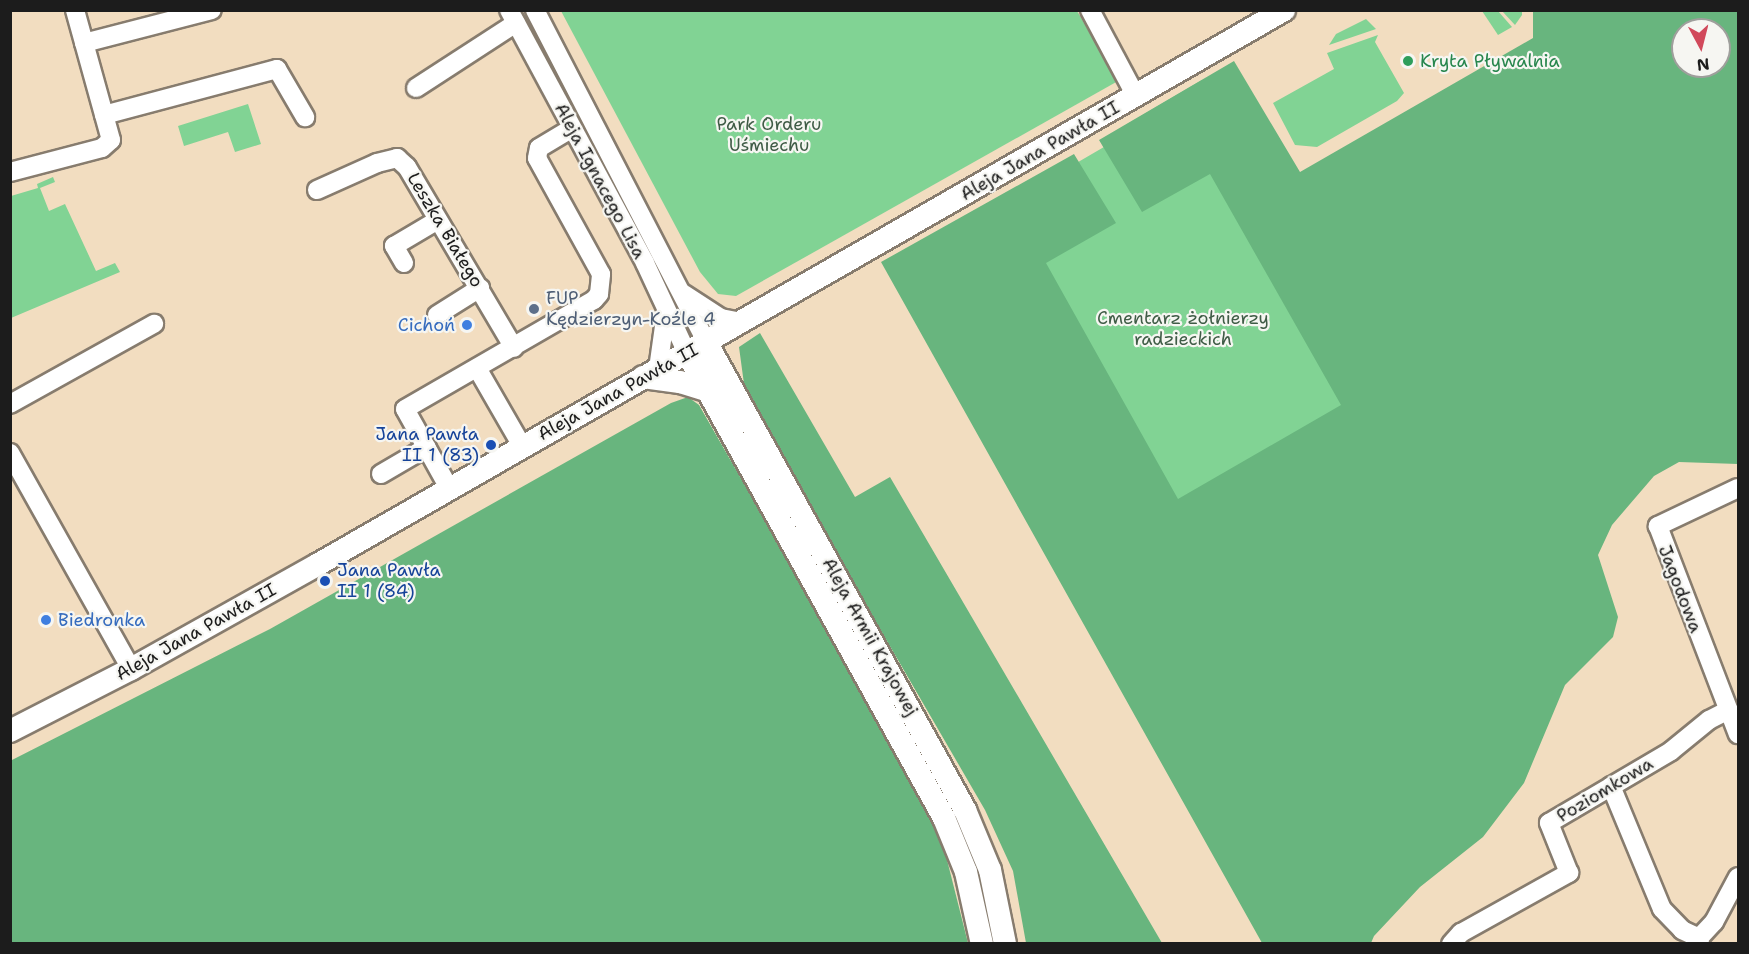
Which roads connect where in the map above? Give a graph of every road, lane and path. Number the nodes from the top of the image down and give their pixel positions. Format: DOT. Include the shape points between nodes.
graph roads {
  1 [pos="75,10"];
  2 [pos="212,10"];
  3 [pos="535,10"];
  4 [pos="1090,10"];
  5 [pos="1284,10"];
  6 [pos="513,17"];
  7 [pos="84,43"];
  8 [pos="416,87"];
  9 [pos="1136,96"];
  10 [pos="104,115"];
  11 [pos="305,117"];
  12 [pos="571,129"];
  13 [pos="10,172"];
  14 [pos="317,190"];
  15 [pos="438,220"];
  16 [pos="404,263"];
  17 [pos="480,288"];
  18 [pos="682,293"];
  19 [pos="666,307"];
  20 [pos="437,315"];
  21 [pos="742,322"];
  22 [pos="154,324"];
  23 [pos="706,342"];
  24 [pos="514,348"];
  25 [pos="687,353"];
  26 [pos="477,368"];
  27 [pos="651,373"];
  28 [pos="724,376"];
  29 [pos="706,390"];
  30 [pos="10,404"];
  31 [pos="522,446"];
  32 [pos="427,447"];
  33 [pos="10,453"];
  34 [pos="381,474"];
  35 [pos="449,488"];
  36 [pos="1738,488"];
  37 [pos="131,669"];
  38 [pos="1729,710"];
  39 [pos="10,730"];
  40 [pos="1738,734"];
  41 [pos="1611,786"];
  42 [pos="1738,878"];
  43 [pos="1700,941"];
  44 [pos="982,944"];
  45 [pos="1005,944"];
  46 [pos="1451,944"];
  1 -- 7 [label="street"];
  2 -- 7 [label="street"];
  3 -- 18 [label="street, Aleja Ignacego Lisa"];
  4 -- 9 [label="street"];
  5 -- 9 [label="main road, Aleja Jana Pawła II"];
  6 -- 8 [label="street"];
  6 -- 12 [label="street, Aleja Ignacego Lisa"];
  7 -- 10 [label="street"];
  9 -- 21 [label="main road, Aleja Jana Pawła II"];
  10 -- 11 [label="street" via="277,69"];
  10 -- 13 [label="street" via="111,140 102,148"];
  12 -- 19 [label="street, Aleja Ignacego Lisa"];
  12 -- 24 [label="street" via="539,148 537,158 601,274 602,283 594,300"];
  14 -- 15 [label="street, Leszka Białego" via="397,158 407,167"];
  15 -- 16 [label="street" via="394,246"];
  15 -- 17 [label="street, Leszka Białego"];
  17 -- 20 [label="street"];
  17 -- 24 [label="street, Leszka Białego"];
  18 -- 21 [label="street" via="721,318"];
  18 -- 23 [label="street, Aleja Ignacego Lisa"];
  19 -- 25 [label="street, Aleja Ignacego Lisa"];
  19 -- 27 [label="street"];
  21 -- 23 [label="main road, Aleja Jana Pawła II"];
  21 -- 28 [label="main road" via="727,349"];
  22 -- 30 [label="street"];
  23 -- 25 [label="main road, Aleja Jana Pawła II"];
  23 -- 28 [label="main road, Aleja Armii Krajowej"];
  24 -- 26 [label="street"];
  25 -- 27 [label="main road, Aleja Jana Pawła II"];
  25 -- 29 [label="main road, Aleja Armii Krajowej"];
  26 -- 31 [label="street"];
  26 -- 32 [label="street" via="405,409"];
  27 -- 29 [label="main road"];
  27 -- 31 [label="main road, Aleja Jana Pawła II"];
  28 -- 45 [label="main road, Aleja Armii Krajowej" via="965,810 990,870"];
  29 -- 44 [label="main road, Aleja Armii Krajowej" via="944,818 966,872"];
  31 -- 35 [label="main road, Aleja Jana Pawła II"];
  32 -- 34 [label="street"];
  32 -- 35 [label="street"];
  33 -- 37 [label="street"];
  35 -- 37 [label="main road, Aleja Jana Pawła II"];
  36 -- 38 [label="street, Jagodowa" via="1658,526"];
  37 -- 39 [label="main road, Aleja Jana Pawła II"];
  38 -- 40 [label="street, Jagodowa"];
  38 -- 41 [label="street, Poziomkowa" via="1704,723 1671,751"];
  41 -- 43 [label="street" via="1662,909 1682,930"];
  41 -- 46 [label="street, Poziomkowa" via="1549,823 1569,873 1461,933"];
  42 -- 43 [label="street"];
}
